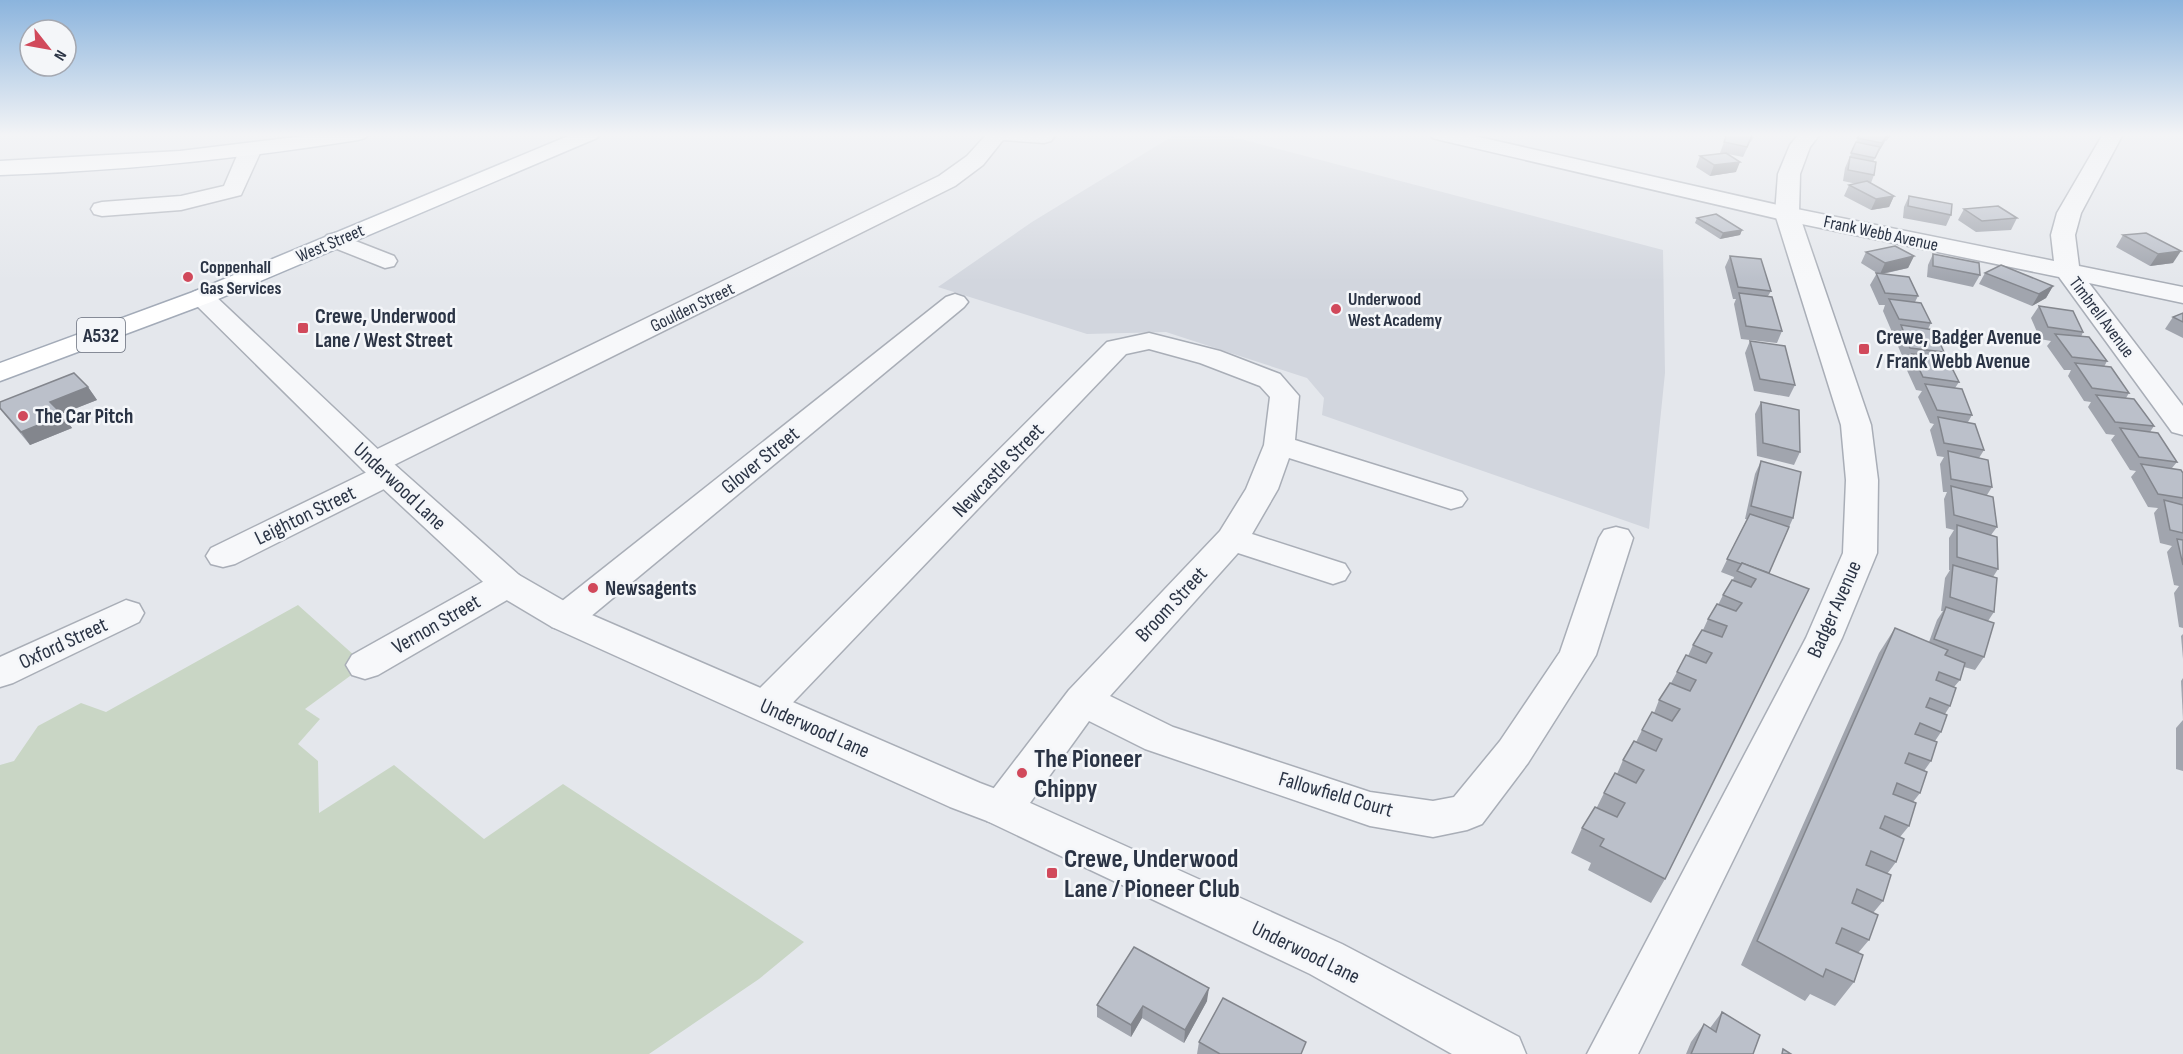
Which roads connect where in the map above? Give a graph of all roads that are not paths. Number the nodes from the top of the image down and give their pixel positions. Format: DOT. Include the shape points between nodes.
graph roads {
  1 [pos="236,183"];
  2 [pos="472,183"];
  3 [pos="945,183"];
  4 [pos="1669,183"];
  5 [pos="1789,183"];
  6 [pos="2086,183"];
  7 [pos="102,209"];
  8 [pos="1787,214"];
  9 [pos="335,240"];
  10 [pos="385,261"];
  11 [pos="2067,271"];
  12 [pos="2183,295"];
  13 [pos="202,297"];
  14 [pos="954,302"];
  15 [pos="0,373"];
  16 [pos="1270,380"];
  17 [pos="2183,426"];
  18 [pos="1279,445"];
  19 [pos="380,469"];
  20 [pos="1451,499"];
  21 [pos="1616,538"];
  22 [pos="1232,539"];
  23 [pos="223,556"];
  24 [pos="1333,572"];
  25 [pos="507,584"];
  26 [pos="126,613"];
  27 [pos="565,618"];
  28 [pos="365,665"];
  29 [pos="0,673"];
  30 [pos="1083,700"];
  31 [pos="766,706"];
  32 [pos="1002,809"];
  33 [pos="1501,1054"];
  34 [pos="1612,1054"];
  1 -- 7 [label="street" via="233,190 181,203"];
  2 -- 9 [label="main road, West Street / A532"];
  3 -- 19 [label="street, Goulden Street"];
  4 -- 8 [label="street, Frank Webb Avenue"];
  5 -- 8 [label="street, Badger Avenue"];
  6 -- 11 [label="street, Timbrell Avenue" via="2069,213 2063,235"];
  8 -- 11 [label="street, Frank Webb Avenue"];
  8 -- 34 [label="street, Badger Avenue" via="1856,425 1862,480 1860,553 1824,638"];
  9 -- 10 [label="street"];
  9 -- 13 [label="main road, West Street / A532"];
  11 -- 12 [label="street, Frank Webb Avenue"];
  11 -- 17 [label="street, Timbrell Avenue"];
  13 -- 15 [label="main road, West Street / A532"];
  13 -- 19 [label="street, Underwood Lane"];
  14 -- 27 [label="street, Glover Street"];
  16 -- 18 [label="street, Broom Street" via="1285,396"];
  16 -- 31 [label="street, Newcastle Street" via="1210,357 1149,341 1117,348"];
  18 -- 20 [label="street"];
  18 -- 22 [label="street, Broom Street" via="1262,489"];
  19 -- 23 [label="street, Leighton Street"];
  19 -- 25 [label="street, Underwood Lane"];
  21 -- 30 [label="street, Fallowfield Court" via="1577,655 1514,752 1467,812 1433,819 1370,809 1159,738"];
  22 -- 24 [label="street"];
  22 -- 30 [label="street, Broom Street"];
  25 -- 27 [label="street, Underwood Lane"];
  25 -- 28 [label="street, Vernon Street"];
  26 -- 29 [label="street, Oxford Street"];
  27 -- 31 [label="street, Underwood Lane"];
  30 -- 32 [label="street, Broom Street"];
  31 -- 32 [label="street, Underwood Lane"];
  32 -- 33 [label="street, Underwood Lane" via="1326,959"];
}
